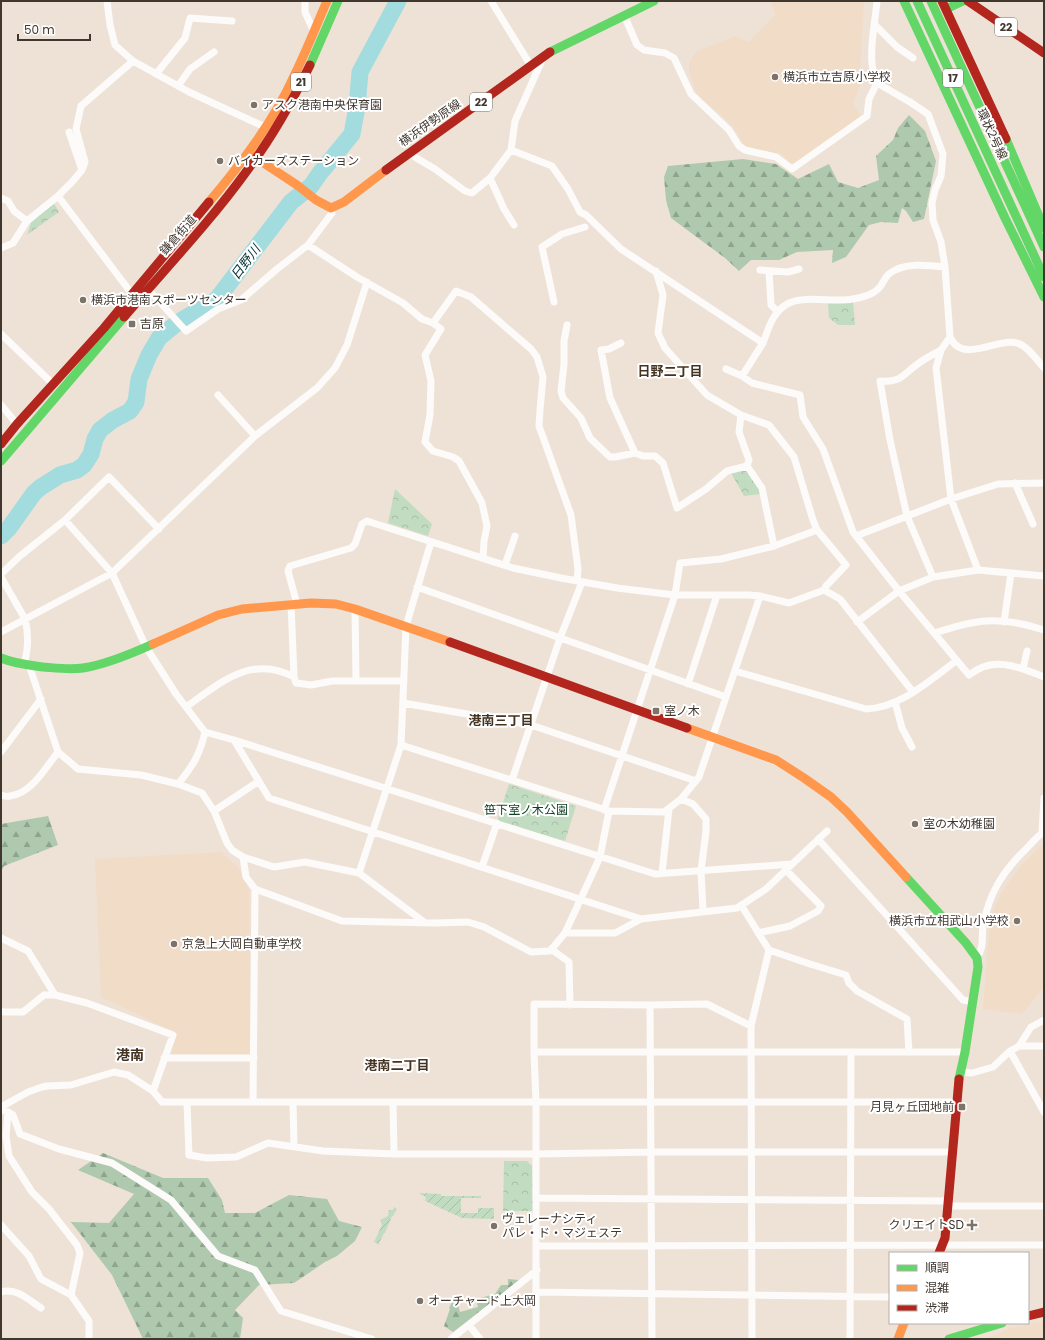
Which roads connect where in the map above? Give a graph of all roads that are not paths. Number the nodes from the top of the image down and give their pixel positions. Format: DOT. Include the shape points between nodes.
graph roads {
  1 [pos="107,1"];
  2 [pos="305,1"];
  3 [pos="328,1"];
  4 [pos="338,1"];
  5 [pos="490,1"];
  6 [pos="654,1"];
  7 [pos="877,1"];
  8 [pos="904,1"];
  9 [pos="917,1"];
  10 [pos="931,1"];
  11 [pos="963,1"];
  12 [pos="968,1"];
  13 [pos="637,5"];
  14 [pos="944,5"];
  15 [pos="624,15"];
  16 [pos="232,21"];
  17 [pos="875,25"];
  18 [pos="314,33"];
  19 [pos="214,52"];
  20 [pos="1044,53"];
  21 [pos="544,56"];
  22 [pos="914,58"];
  23 [pos="133,61"];
  24 [pos="531,66"];
  25 [pos="156,74"];
  26 [pos="877,83"];
  27 [pos="178,86"];
  28 [pos="265,127"];
  29 [pos="69,132"];
  30 [pos="511,150"];
  31 [pos="408,153"];
  32 [pos="252,155"];
  33 [pos="82,170"];
  34 [pos="490,178"];
  35 [pos="58,196"];
  36 [pos="1,198"];
  37 [pos="331,208"];
  38 [pos="27,221"];
  39 [pos="514,225"];
  40 [pos="585,227"];
  41 [pos="1044,228"];
  42 [pos="308,245"];
  43 [pos="1044,247"];
  44 [pos="1,248"];
  45 [pos="945,267"];
  46 [pos="799,269"];
  47 [pos="760,270"];
  48 [pos="656,271"];
  49 [pos="769,271"];
  50 [pos="1044,276"];
  51 [pos="367,282"];
  52 [pos="148,289"];
  53 [pos="132,294"];
  54 [pos="1044,297"];
  55 [pos="554,302"];
  56 [pos="777,311"];
  57 [pos="433,323"];
  58 [pos="567,325"];
  59 [pos="1,334"];
  60 [pos="950,337"];
  61 [pos="763,342"];
  62 [pos="621,343"];
  63 [pos="941,350"];
  64 [pos="1044,368"];
  65 [pos="726,369"];
  66 [pos="742,376"];
  67 [pos="53,384"];
  68 [pos="218,395"];
  69 [pos="1,405"];
  70 [pos="741,415"];
  71 [pos="17,424"];
  72 [pos="255,436"];
  73 [pos="1,444"];
  74 [pos="635,453"];
  75 [pos="1,461"];
  76 [pos="747,466"];
  77 [pos="1016,483"];
  78 [pos="1044,483"];
  79 [pos="951,499"];
  80 [pos="907,516"];
  81 [pos="65,520"];
  82 [pos="1033,524"];
  83 [pos="159,529"];
  84 [pos="817,530"];
  85 [pos="515,536"];
  86 [pos="856,536"];
  87 [pos="431,542"];
  88 [pos="774,546"];
  89 [pos="483,558"];
  90 [pos="505,565"];
  91 [pos="978,570"];
  92 [pos="1011,573"];
  93 [pos="112,574"];
  94 [pos="1,576"];
  95 [pos="1044,576"];
  96 [pos="933,577"];
  97 [pos="580,581"];
  98 [pos="417,587"];
  99 [pos="824,590"];
  100 [pos="899,591"];
  101 [pos="675,595"];
  102 [pos="717,595"];
  103 [pos="760,596"];
  104 [pos="294,604"];
  105 [pos="355,609"];
  106 [pos="26,619"];
  107 [pos="857,622"];
  108 [pos="1004,622"];
  109 [pos="406,626"];
  110 [pos="1044,630"];
  111 [pos="1,632"];
  112 [pos="934,633"];
  113 [pos="560,638"];
  114 [pos="146,647"];
  115 [pos="1026,651"];
  116 [pos="1,658"];
  117 [pos="956,661"];
  118 [pos="26,665"];
  119 [pos="1023,669"];
  120 [pos="650,670"];
  121 [pos="735,671"];
  122 [pos="294,677"];
  123 [pos="547,678"];
  124 [pos="1044,678"];
  125 [pos="356,681"];
  126 [pos="404,681"];
  127 [pos="688,684"];
  128 [pos="913,692"];
  129 [pos="726,697"];
  130 [pos="41,699"];
  131 [pos="894,702"];
  132 [pos="403,703"];
  133 [pos="186,707"];
  134 [pos="637,711"];
  135 [pos="531,725"];
  136 [pos="205,732"];
  137 [pos="713,737"];
  138 [pos="234,740"];
  139 [pos="401,745"];
  140 [pos="912,747"];
  141 [pos="1,752"];
  142 [pos="58,752"];
  143 [pos="622,756"];
  144 [pos="512,780"];
  145 [pos="259,781"];
  146 [pos="696,781"];
  147 [pos="178,784"];
  148 [pos="387,789"];
  149 [pos="1,795"];
  150 [pos="1044,798"];
  151 [pos="682,799"];
  152 [pos="669,809"];
  153 [pos="607,810"];
  154 [pos="214,811"];
  155 [pos="497,823"];
  156 [pos="826,831"];
  157 [pos="372,832"];
  158 [pos="1043,832"];
  159 [pos="818,839"];
  160 [pos="243,857"];
  161 [pos="600,857"];
  162 [pos="792,864"];
  163 [pos="482,867"];
  164 [pos="786,870"];
  165 [pos="701,871"];
  166 [pos="359,873"];
  167 [pos="662,873"];
  168 [pos="255,888"];
  169 [pos="580,900"];
  170 [pos="741,905"];
  171 [pos="703,912"];
  172 [pos="641,918"];
  173 [pos="424,922"];
  174 [pos="565,933"];
  175 [pos="758,933"];
  176 [pos="1,938"];
  177 [pos="551,950"];
  178 [pos="769,950"];
  179 [pos="976,958"];
  180 [pos="55,995"];
  181 [pos="973,1002"];
  182 [pos="570,1005"];
  183 [pos="650,1005"];
  184 [pos="1,1011"];
  185 [pos="1044,1020"];
  186 [pos="751,1026"];
  187 [pos="1019,1046"];
  188 [pos="1044,1046"];
  189 [pos="1010,1051"];
  190 [pos="534,1052"];
  191 [pos="651,1052"];
  192 [pos="751,1052"];
  193 [pos="851,1052"];
  194 [pos="908,1052"];
  195 [pos="965,1052"];
  196 [pos="164,1058"];
  197 [pos="254,1058"];
  198 [pos="960,1072"];
  199 [pos="153,1091"];
  200 [pos="253,1102"];
  201 [pos="293,1102"];
  202 [pos="393,1102"];
  203 [pos="536,1102"];
  204 [pos="651,1102"];
  205 [pos="751,1102"];
  206 [pos="851,1102"];
  207 [pos="956,1102"];
  208 [pos="187,1103"];
  209 [pos="3,1109"];
  210 [pos="1044,1112"];
  211 [pos="294,1146"];
  212 [pos="651,1152"];
  213 [pos="751,1152"];
  214 [pos="850,1152"];
  215 [pos="952,1152"];
  216 [pos="394,1154"];
  217 [pos="536,1154"];
  218 [pos="536,1198"];
  219 [pos="651,1199"];
  220 [pos="752,1200"];
  221 [pos="850,1200"];
  222 [pos="948,1203"];
  223 [pos="1044,1206"];
  224 [pos="1,1225"];
  225 [pos="1044,1245"];
  226 [pos="537,1246"];
  227 [pos="651,1246"];
  228 [pos="752,1246"];
  229 [pos="850,1246"];
  230 [pos="1001,1249"];
  231 [pos="941,1250"];
  232 [pos="537,1270"];
  233 [pos="1,1292"];
  234 [pos="536,1292"];
  235 [pos="651,1294"];
  236 [pos="71,1295"];
  237 [pos="752,1295"];
  238 [pos="850,1296"];
  239 [pos="889,1297"];
  240 [pos="41,1308"];
  241 [pos="1044,1312"];
  242 [pos="1029,1316"];
  243 [pos="904,1324"];
  244 [pos="999,1324"];
  245 [pos="469,1326"];
  246 [pos="89,1339"];
  247 [pos="372,1339"];
  248 [pos="451,1339"];
  249 [pos="480,1339"];
  250 [pos="536,1339"];
  251 [pos="652,1339"];
  252 [pos="752,1339"];
  253 [pos="850,1339"];
  254 [pos="898,1339"];
  255 [pos="949,1339"];
  1 -- 23 [label="street" via="115,46"];
  2 -- 18 [label="street" via="305,12"];
  3 -- 18 [label="main road, 鎌倉街道 / 21"];
  4 -- 32 [label="main road, 鎌倉街道 / 21" via="320,45 282,116"];
  5 -- 24 [label="street"];
  6 -- 13 [label="main road, 横浜伊勢原線 / 22"];
  7 -- 17 [label="street"];
  8 -- 54 [label="main road"];
  9 -- 50 [label="main road, 環状2号線 / 17"];
  10 -- 43 [label="main road, 環状2号線 / 17"];
  11 -- 14 [label="main road"];
  12 -- 20 [label="main road, 22"];
  13 -- 15 [label="main road, 横浜伊勢原線 / 22"];
  14 -- 41 [label="main road" via="995,113"];
  15 -- 21 [label="main road, 横浜伊勢原線 / 22"];
  15 -- 26 [label="street" via="637,45 644,50 665,53 674,58 691,94 729,130 739,146 745,150 776,157 792,169 867,116 869,99"];
  16 -- 25 [label="street" via="190,18 185,38"];
  17 -- 22 [label="street" via="897,47"];
  17 -- 26 [label="street" via="872,68"];
  18 -- 28 [label="main road, 鎌倉街道 / 21" via="294,77"];
  19 -- 27 [label="street" via="190,69"];
  21 -- 24 [label="main road, 横浜伊勢原線 / 22"];
  21 -- 30 [label="street" via="515,121"];
  23 -- 25 [label="street"];
  23 -- 33 [label="street" via="81,106 76,129 85,162"];
  24 -- 31 [label="main road, 横浜伊勢原線 / 22"];
  25 -- 27 [label="street"];
  26 -- 45 [label="street" via="928,114 943,154 941,176 932,203 933,220 941,242"];
  27 -- 28 [label="street"];
  28 -- 32 [label="main road, 鎌倉街道 / 21"];
  29 -- 33 [label="street"];
  30 -- 34 [label="street"];
  30 -- 48 [label="street" via="552,166 580,212 621,249"];
  31 -- 34 [label="street" via="465,191 472,193"];
  31 -- 37 [label="main road, 横浜伊勢原線 / 22" via="344,202"];
  32 -- 37 [label="main road"];
  32 -- 52 [label="main road, 鎌倉街道 / 21" via="247,171"];
  32 -- 53 [label="main road, 鎌倉街道 / 21" via="240,165"];
  33 -- 35 [label="street"];
  34 -- 39 [label="street" via="504,210"];
  35 -- 38 [label="street"];
  35 -- 53 [label="street"];
  36 -- 38 [label="street" via="8,201 14,211"];
  37 -- 42 [label="street" via="332,213"];
  38 -- 44 [label="street" via="13,243"];
  40 -- 55 [label="street" via="562,234 542,247"];
  42 -- 51 [label="street"];
  42 -- 52 [label="street" via="241,300 218,309 186,330"];
  45 -- 56 [label="street" via="926,265 901,268 889,274 878,289 869,295 851,300 807,300 790,303"];
  45 -- 60 [label="street"];
  46 -- 49 [label="street" via="788,272"];
  47 -- 49 [label="street"];
  48 -- 61 [label="street"];
  48 -- 70 [label="street" via="663,295 658,334 665,348 707,396"];
  49 -- 56 [label="street" via="771,305"];
  51 -- 57 [label="street" via="403,303 422,319"];
  51 -- 72 [label="street" via="347,345 335,368 317,388"];
  52 -- 75 [label="main road, 鎌倉街道 / 21"];
  53 -- 67 [label="main road, 鎌倉街道 / 21"];
  56 -- 61 [label="street"];
  57 -- 89 [label="street" via="441,329 425,355 431,381 430,415 425,442 433,451 459,461 482,503 487,526"];
  57 -- 97 [label="street" via="456,291 471,297 537,357 543,376 540,426 571,515"];
  58 -- 74 [label="street" via="561,390 563,398 581,418 590,438 610,457"];
  59 -- 67 [label="street"];
  60 -- 63 [label="street"];
  60 -- 64 [label="street" via="953,344 964,349 986,348 1010,341 1020,344 1027,348"];
  61 -- 66 [label="street"];
  62 -- 74 [label="street" via="601,350 610,398"];
  63 -- 79 [label="street" via="936,368"];
  63 -- 80 [label="street" via="898,380 880,381"];
  65 -- 66 [label="street"];
  66 -- 86 [label="street" via="752,383 800,395 803,417 823,449"];
  67 -- 71 [label="main road, 鎌倉街道 / 21"];
  68 -- 72 [label="street"];
  69 -- 71 [label="street"];
  70 -- 76 [label="street" via="739,432 749,460"];
  70 -- 84 [label="street" via="769,425 794,457"];
  71 -- 73 [label="main road, 鎌倉街道 / 21"];
  72 -- 83 [label="street"];
  74 -- 76 [label="street" via="655,456 663,463 677,508 727,471"];
  76 -- 88 [label="street" via="762,488"];
  77 -- 78 [label="street"];
  77 -- 79 [label="street" via="998,484"];
  77 -- 82 [label="street"];
  79 -- 80 [label="street"];
  79 -- 91 [label="street"];
  80 -- 86 [label="street"];
  80 -- 96 [label="street"];
  81 -- 83 [label="street" via="109,477"];
  81 -- 93 [label="street"];
  81 -- 94 [label="street" via="20,556"];
  83 -- 93 [label="street"];
  84 -- 88 [label="street"];
  84 -- 99 [label="street" via="846,565"];
  85 -- 90 [label="street"];
  86 -- 100 [label="street"];
  87 -- 89 [label="street"];
  87 -- 98 [label="street"];
  87 -- 104 [label="street" via="367,521 362,524 351,548 290,566 288,571"];
  88 -- 101 [label="street" via="722,559 680,563"];
  89 -- 90 [label="street"];
  90 -- 97 [label="street"];
  91 -- 92 [label="street"];
  91 -- 96 [label="street"];
  92 -- 95 [label="street"];
  92 -- 108 [label="street"];
  93 -- 106 [label="street"];
  93 -- 114 [label="street"];
  94 -- 106 [label="street"];
  96 -- 100 [label="street"];
  97 -- 101 [label="street"];
  97 -- 113 [label="street"];
  98 -- 109 [label="street"];
  98 -- 113 [label="street"];
  99 -- 103 [label="street" via="789,604"];
  99 -- 107 [label="street" via="840,599"];
  100 -- 107 [label="street"];
  100 -- 112 [label="street"];
  101 -- 102 [label="street"];
  101 -- 120 [label="street"];
  102 -- 103 [label="street"];
  102 -- 127 [label="street"];
  103 -- 121 [label="street"];
  104 -- 105 [label="main road" via="331,604"];
  104 -- 114 [label="main road" via="242,609 218,615"];
  104 -- 122 [label="street"];
  105 -- 109 [label="main road"];
  105 -- 125 [label="street"];
  106 -- 111 [label="street"];
  106 -- 118 [label="street"];
  107 -- 128 [label="street"];
  108 -- 110 [label="street"];
  108 -- 112 [label="street" via="968,623"];
  109 -- 123 [label="main road"];
  109 -- 126 [label="street"];
  112 -- 117 [label="street"];
  113 -- 120 [label="street"];
  113 -- 123 [label="street"];
  114 -- 118 [label="main road" via="84,668"];
  114 -- 133 [label="street"];
  115 -- 119 [label="street"];
  116 -- 118 [label="main road"];
  117 -- 119 [label="street" via="969,675 983,666 1000,664"];
  117 -- 128 [label="street"];
  118 -- 130 [label="street"];
  119 -- 124 [label="street"];
  120 -- 127 [label="street"];
  120 -- 134 [label="street"];
  121 -- 129 [label="street"];
  121 -- 131 [label="street" via="866,709"];
  122 -- 125 [label="street" via="296,683 311,684"];
  122 -- 133 [label="street" via="282,670 269,668 237,673"];
  123 -- 134 [label="main road"];
  123 -- 135 [label="street"];
  125 -- 126 [label="street"];
  126 -- 132 [label="street"];
  127 -- 129 [label="street"];
  128 -- 131 [label="street"];
  129 -- 137 [label="street"];
  130 -- 141 [label="street"];
  130 -- 142 [label="street"];
  131 -- 140 [label="street" via="902,728"];
  132 -- 135 [label="street"];
  132 -- 139 [label="street"];
  133 -- 136 [label="street"];
  134 -- 137 [label="main road"];
  134 -- 143 [label="street"];
  135 -- 143 [label="street"];
  135 -- 144 [label="street"];
  136 -- 138 [label="street"];
  136 -- 147 [label="street" via="201,748"];
  137 -- 146 [label="street"];
  137 -- 179 [label="main road" via="776,760 832,797 966,943"];
  138 -- 145 [label="street"];
  138 -- 148 [label="street"];
  139 -- 144 [label="street"];
  139 -- 148 [label="street"];
  142 -- 147 [label="street" via="78,769 141,775"];
  142 -- 149 [label="street" via="23,792 10,796"];
  143 -- 146 [label="street"];
  143 -- 153 [label="street"];
  144 -- 153 [label="street"];
  145 -- 154 [label="street"];
  145 -- 157 [label="street" via="269,798"];
  146 -- 151 [label="street"];
  147 -- 154 [label="street" via="202,793"];
  148 -- 155 [label="street"];
  148 -- 157 [label="street"];
  150 -- 158 [label="street"];
  151 -- 152 [label="street"];
  151 -- 165 [label="street" via="693,804 706,819"];
  152 -- 153 [label="street" via="664,812"];
  152 -- 167 [label="street"];
  153 -- 161 [label="street"];
  154 -- 160 [label="street" via="226,843"];
  155 -- 161 [label="street"];
  155 -- 163 [label="street"];
  156 -- 159 [label="street"];
  157 -- 163 [label="street"];
  157 -- 166 [label="street"];
  158 -- 179 [label="street" via="1000,878 983,926 982,949"];
  159 -- 162 [label="street"];
  159 -- 181 [label="street" via="963,1000"];
  160 -- 166 [label="street" via="274,867 305,862"];
  160 -- 168 [label="street" via="246,877"];
  161 -- 167 [label="street" via="656,874"];
  161 -- 169 [label="street"];
  162 -- 164 [label="street"];
  162 -- 165 [label="street"];
  163 -- 169 [label="street"];
  164 -- 170 [label="street"];
  164 -- 175 [label="street" via="821,906 818,911 790,926"];
  165 -- 167 [label="street"];
  165 -- 171 [label="street"];
  166 -- 173 [label="street"];
  168 -- 173 [label="street" via="342,921"];
  168 -- 197 [label="street"];
  169 -- 172 [label="street"];
  169 -- 174 [label="street"];
  170 -- 171 [label="street" via="737,908"];
  170 -- 175 [label="street"];
  171 -- 172 [label="street"];
  172 -- 174 [label="street" via="616,933"];
  173 -- 177 [label="street" via="468,922 484,927 532,952"];
  174 -- 177 [label="street"];
  175 -- 178 [label="street"];
  176 -- 180 [label="street" via="28,951"];
  177 -- 182 [label="street" via="569,962"];
  178 -- 186 [label="street"];
  178 -- 194 [label="street" via="846,975 856,991 908,1019"];
  179 -- 181 [label="main road" via="978,967"];
  180 -- 184 [label="street" via="44,995 22,1012"];
  180 -- 196 [label="street" via="87,1003 173,1035"];
  181 -- 195 [label="main road"];
  182 -- 183 [label="street"];
  182 -- 190 [label="street" via="534,1004"];
  183 -- 186 [label="street" via="707,1004"];
  183 -- 191 [label="street"];
  185 -- 187 [label="street" via="1031,1027"];
  186 -- 192 [label="street"];
  187 -- 188 [label="street"];
  187 -- 189 [label="street"];
  189 -- 198 [label="street" via="993,1067 972,1074"];
  189 -- 210 [label="street"];
  190 -- 191 [label="street"];
  190 -- 203 [label="street"];
  191 -- 192 [label="street"];
  191 -- 204 [label="street"];
  192 -- 193 [label="street"];
  192 -- 205 [label="street"];
  193 -- 194 [label="street"];
  193 -- 206 [label="street"];
  194 -- 195 [label="street"];
  195 -- 198 [label="main road"];
  196 -- 197 [label="street"];
  196 -- 199 [label="street"];
  197 -- 200 [label="street"];
  198 -- 207 [label="main road"];
  199 -- 208 [label="street" via="162,1102"];
  199 -- 209 [label="street" via="128,1075 114,1072 71,1085 47,1086 28,1092"];
  200 -- 201 [label="street"];
  200 -- 208 [label="street"];
  201 -- 202 [label="street"];
  201 -- 211 [label="street"];
  202 -- 203 [label="street"];
  202 -- 216 [label="street"];
  203 -- 204 [label="street"];
  203 -- 217 [label="street"];
  204 -- 205 [label="street"];
  204 -- 212 [label="street"];
  205 -- 206 [label="street"];
  205 -- 213 [label="street"];
  206 -- 207 [label="street"];
  206 -- 214 [label="street"];
  207 -- 215 [label="main road"];
  208 -- 211 [label="street" via="188,1155 207,1158 236,1157 268,1143"];
  209 -- 236 [label="street" via="8,1156 32,1192 77,1245 80,1253"];
  209 -- 247 [label="street" via="13,1114 20,1134 59,1149 112,1163 171,1200 218,1256 255,1270 282,1310"];
  211 -- 216 [label="street" via="323,1151"];
  212 -- 213 [label="street"];
  212 -- 217 [label="street"];
  212 -- 219 [label="street"];
  213 -- 214 [label="street"];
  213 -- 220 [label="street"];
  214 -- 215 [label="street"];
  214 -- 221 [label="street"];
  215 -- 222 [label="main road"];
  216 -- 217 [label="street"];
  217 -- 218 [label="street"];
  218 -- 219 [label="street"];
  218 -- 226 [label="street"];
  219 -- 220 [label="street"];
  219 -- 227 [label="street"];
  220 -- 221 [label="street"];
  220 -- 228 [label="street"];
  221 -- 222 [label="street"];
  221 -- 229 [label="street"];
  222 -- 223 [label="street"];
  222 -- 231 [label="main road" via="945,1238"];
  224 -- 236 [label="street" via="29,1256 41,1279"];
  225 -- 230 [label="street"];
  226 -- 227 [label="street"];
  226 -- 232 [label="street"];
  227 -- 228 [label="street"];
  227 -- 235 [label="street"];
  228 -- 229 [label="street"];
  228 -- 237 [label="street"];
  229 -- 231 [label="street"];
  229 -- 238 [label="street"];
  230 -- 231 [label="street"];
  232 -- 234 [label="street"];
  232 -- 245 [label="street"];
  233 -- 240 [label="street" via="6,1290 22,1294"];
  234 -- 235 [label="street"];
  234 -- 250 [label="street"];
  235 -- 237 [label="street"];
  235 -- 251 [label="street"];
  236 -- 246 [label="street" via="89,1321"];
  237 -- 238 [label="street"];
  237 -- 252 [label="street"];
  238 -- 239 [label="street"];
  238 -- 253 [label="street"];
  241 -- 242 [label="main road"];
  243 -- 254 [label="main road"];
  244 -- 255 [label="main road"];
  245 -- 248 [label="street"];
  245 -- 249 [label="street"];
}
